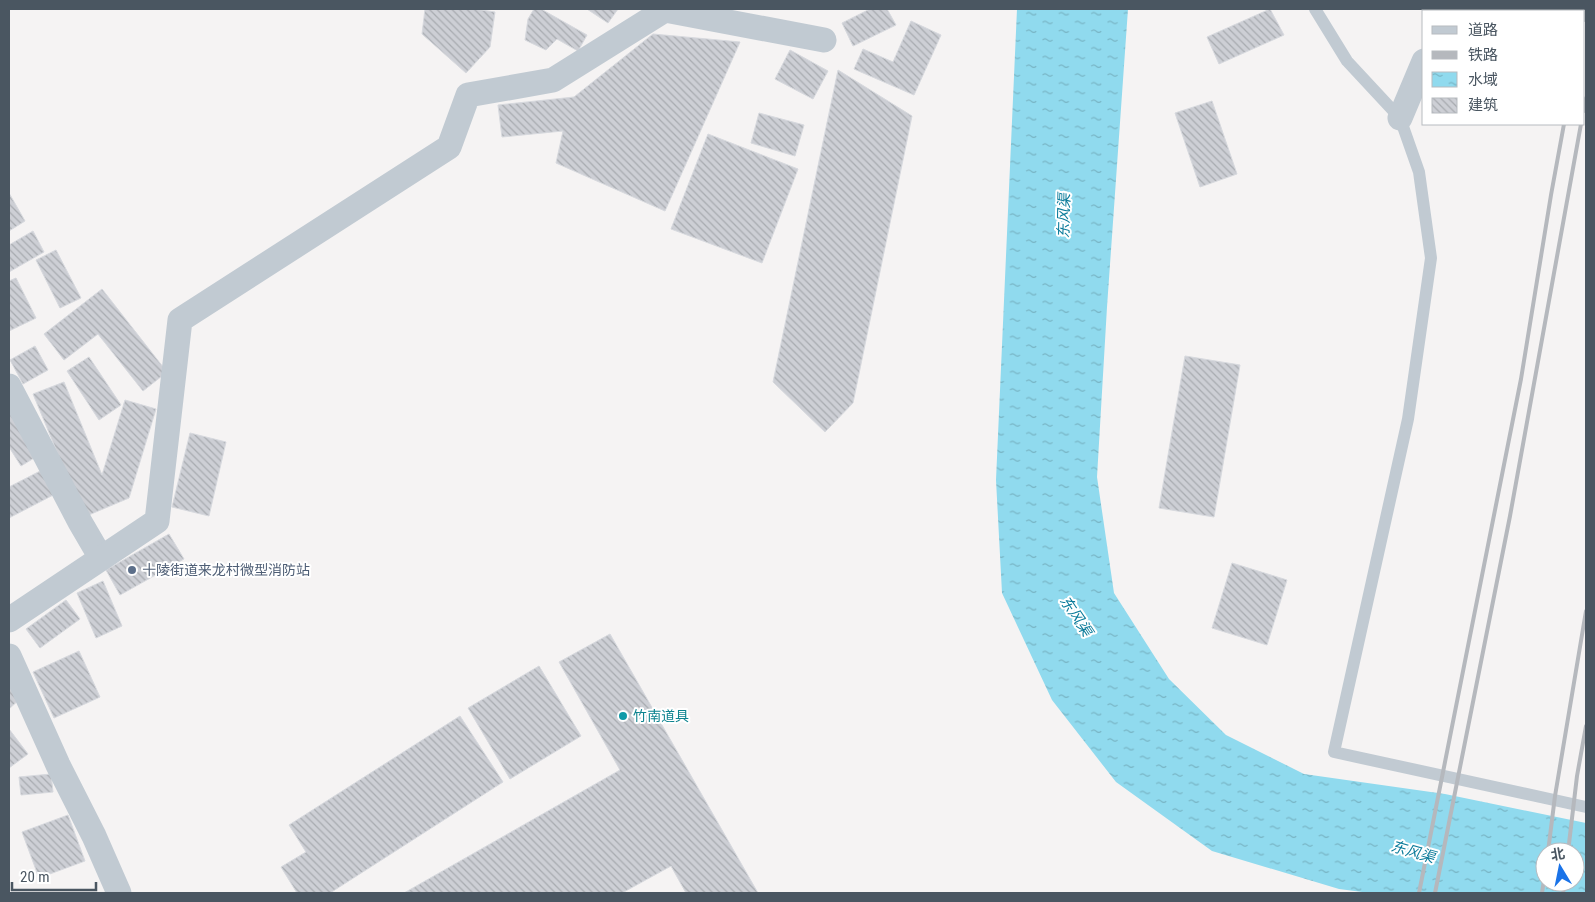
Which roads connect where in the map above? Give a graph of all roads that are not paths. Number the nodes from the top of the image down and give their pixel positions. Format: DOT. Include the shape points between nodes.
graph roads {
  1 [pos="1316,9"];
  2 [pos="824,40"];
  3 [pos="1422,66"];
  4 [pos="1400,118"];
  5 [pos="9,386"];
  6 [pos="101,558"];
  7 [pos="9,620"];
  8 [pos="9,656"];
  9 [pos="1586,807"];
  10 [pos="119,893"];
  1 -- 4 [label="lane" via="1347,61"];
  2 -- 6 [label="street" via="665,10 553,80 468,94 449,147 180,320 157,520"];
  3 -- 4 [label="street"];
  4 -- 9 [label="lane" via="1419,172 1431,258 1408,419 1334,752"];
  5 -- 6 [label="street"];
  6 -- 7 [label="street"];
  8 -- 10 [label="street"];
}
